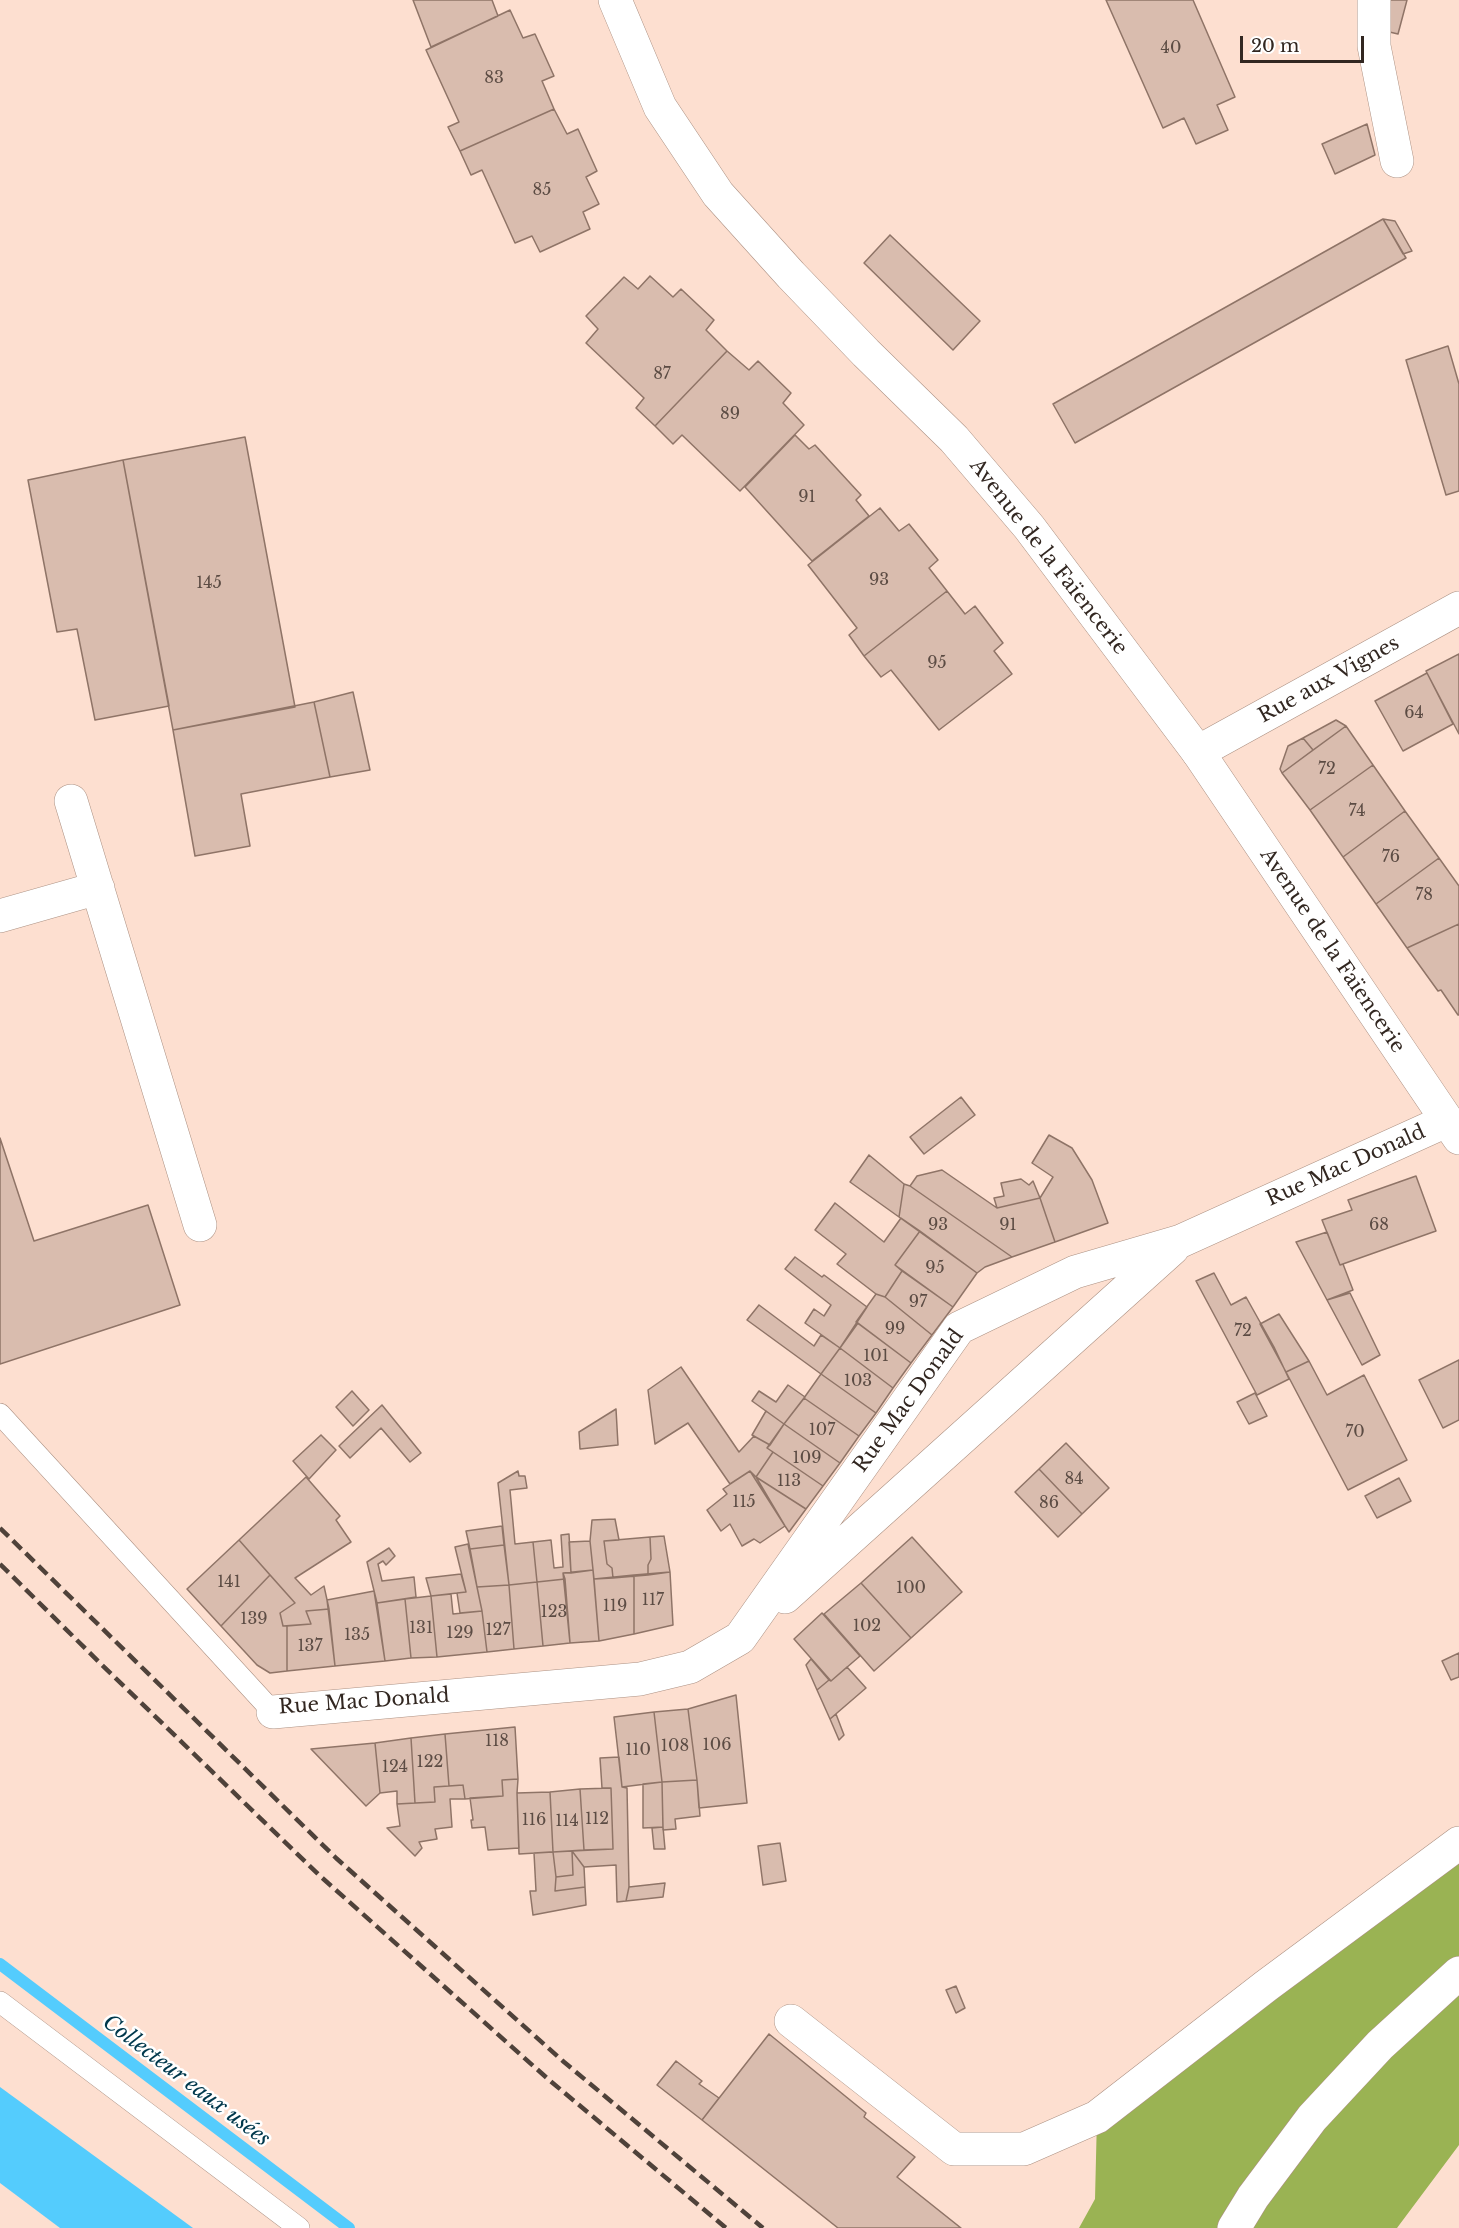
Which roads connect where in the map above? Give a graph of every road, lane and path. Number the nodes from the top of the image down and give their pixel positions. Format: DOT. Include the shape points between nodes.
graph roads {
  1 [pos="615,0"];
  2 [pos="1374,0"];
  3 [pos="1397,161"];
  4 [pos="1459,608"];
  5 [pos="1198,752"];
  6 [pos="71,801"];
  7 [pos="98,888"];
  8 [pos="0,916"];
  9 [pos="1453,1130"];
  10 [pos="200,1225"];
  11 [pos="1180,1241"];
  12 [pos="0,1414"];
  13 [pos="740,1638"];
  14 [pos="273,1712"];
  15 [pos="1459,1843"];
  16 [pos="1459,1972"];
  17 [pos="0,2002"];
  18 [pos="791,2021"];
  19 [pos="300,2228"];
  20 [pos="1234,2228"];
  1 -- 5 [label="street, Avenue de la Faïencerie" via="660,107 718,194 806,291 954,438 1029,527"];
  2 -- 3 [label="street" via="1374,46"];
  4 -- 5 [label="street, Rue aux Vignes"];
  5 -- 9 [label="street, Avenue de la Faïencerie"];
  6 -- 7 [label="street"];
  7 -- 8 [label="street"];
  7 -- 10 [label="street"];
  9 -- 11 [label="street, Rue Mac Donald"];
  11 -- 13 [label="street, Rue Mac Donald"];
  11 -- 13 [label="street, Rue Mac Donald" via="1076,1272 959,1328"];
  12 -- 14 [label="lane, Rue Mac Donald"];
  13 -- 14 [label="street, Rue Mac Donald" via="690,1667 640,1679"];
  15 -- 18 [label="street" via="1097,2117 1024,2149 954,2149"];
  16 -- 20 [label="street" via="1380,2045 1312,2118"];
  17 -- 19 [label="lane"];
}
